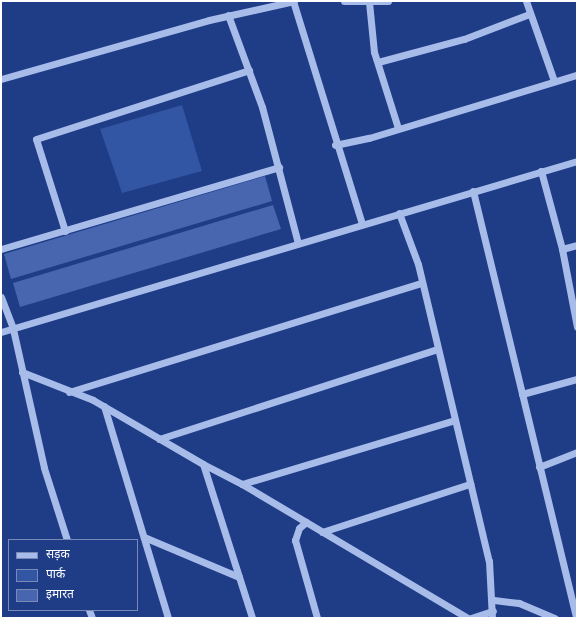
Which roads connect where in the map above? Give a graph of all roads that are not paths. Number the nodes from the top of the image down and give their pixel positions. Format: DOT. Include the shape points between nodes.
graph roads {
  1 [pos="294,1"];
  2 [pos="344,1"];
  3 [pos="388,1"];
  4 [pos="526,1"];
  5 [pos="369,2"];
  6 [pos="529,14"];
  7 [pos="228,15"];
  8 [pos="378,62"];
  9 [pos="249,70"];
  10 [pos="577,75"];
  11 [pos="1,78"];
  12 [pos="554,81"];
  13 [pos="398,128"];
  14 [pos="335,145"];
  15 [pos="577,161"];
  16 [pos="279,167"];
  17 [pos="541,171"];
  18 [pos="473,191"];
  19 [pos="399,213"];
  20 [pos="362,224"];
  21 [pos="65,230"];
  22 [pos="298,243"];
  23 [pos="577,245"];
  24 [pos="562,248"];
  25 [pos="1,249"];
  26 [pos="422,283"];
  27 [pos="1,297"];
  28 [pos="577,327"];
  29 [pos="12,328"];
  30 [pos="1,332"];
  31 [pos="438,349"];
  32 [pos="22,372"];
  33 [pos="577,379"];
  34 [pos="68,392"];
  35 [pos="522,394"];
  36 [pos="104,406"];
  37 [pos="455,420"];
  38 [pos="159,439"];
  39 [pos="577,452"];
  40 [pos="203,464"];
  41 [pos="539,467"];
  42 [pos="242,484"];
  43 [pos="470,484"];
  44 [pos="306,522"];
  45 [pos="322,532"];
  46 [pos="144,537"];
  47 [pos="67,539"];
  48 [pos="239,576"];
  49 [pos="494,600"];
  50 [pos="492,614"];
  51 [pos="168,618"];
  52 [pos="252,618"];
  53 [pos="317,618"];
  54 [pos="470,618"];
  55 [pos="555,618"];
  56 [pos="576,618"];
  1 -- 7 [label="street"];
  1 -- 14 [label="street"];
  2 -- 5 [label="street"];
  3 -- 5 [label="street"];
  4 -- 6 [label="street"];
  5 -- 8 [label="street" via="370,29"];
  6 -- 8 [label="street" via="464,39"];
  6 -- 12 [label="street"];
  7 -- 9 [label="street"];
  7 -- 11 [label="street"];
  8 -- 13 [label="street"];
  9 -- 16 [label="street"];
  9 -- 21 [label="street" via="36,139"];
  10 -- 12 [label="street"];
  12 -- 13 [label="street"];
  13 -- 14 [label="street"];
  14 -- 20 [label="street"];
  15 -- 17 [label="street"];
  16 -- 21 [label="street"];
  16 -- 22 [label="street"];
  17 -- 18 [label="street"];
  17 -- 24 [label="street"];
  18 -- 19 [label="street"];
  18 -- 35 [label="street"];
  19 -- 20 [label="street"];
  19 -- 26 [label="street"];
  20 -- 22 [label="street"];
  21 -- 25 [label="street"];
  22 -- 29 [label="street"];
  23 -- 24 [label="street"];
  24 -- 28 [label="street"];
  26 -- 31 [label="street"];
  26 -- 34 [label="street"];
  27 -- 29 [label="street"];
  29 -- 30 [label="street"];
  29 -- 32 [label="street"];
  31 -- 37 [label="street"];
  31 -- 38 [label="street"];
  32 -- 34 [label="street"];
  32 -- 47 [label="street" via="44,468"];
  33 -- 35 [label="street"];
  34 -- 36 [label="street"];
  35 -- 41 [label="street"];
  36 -- 38 [label="street"];
  36 -- 46 [label="street"];
  37 -- 42 [label="street"];
  37 -- 43 [label="street"];
  38 -- 40 [label="street"];
  39 -- 41 [label="street"];
  40 -- 42 [label="street"];
  40 -- 48 [label="street"];
  41 -- 56 [label="street"];
  42 -- 44 [label="street"];
  43 -- 45 [label="street"];
  43 -- 49 [label="street" via="489,561"];
  44 -- 45 [label="street"];
  44 -- 53 [label="street" via="299,528 295,540"];
  45 -- 54 [label="street"];
  46 -- 48 [label="street"];
  46 -- 51 [label="street"];
  48 -- 52 [label="street"];
  49 -- 50 [label="street"];
  49 -- 55 [label="street" via="519,603"];
  50 -- 54 [label="street"];
}
